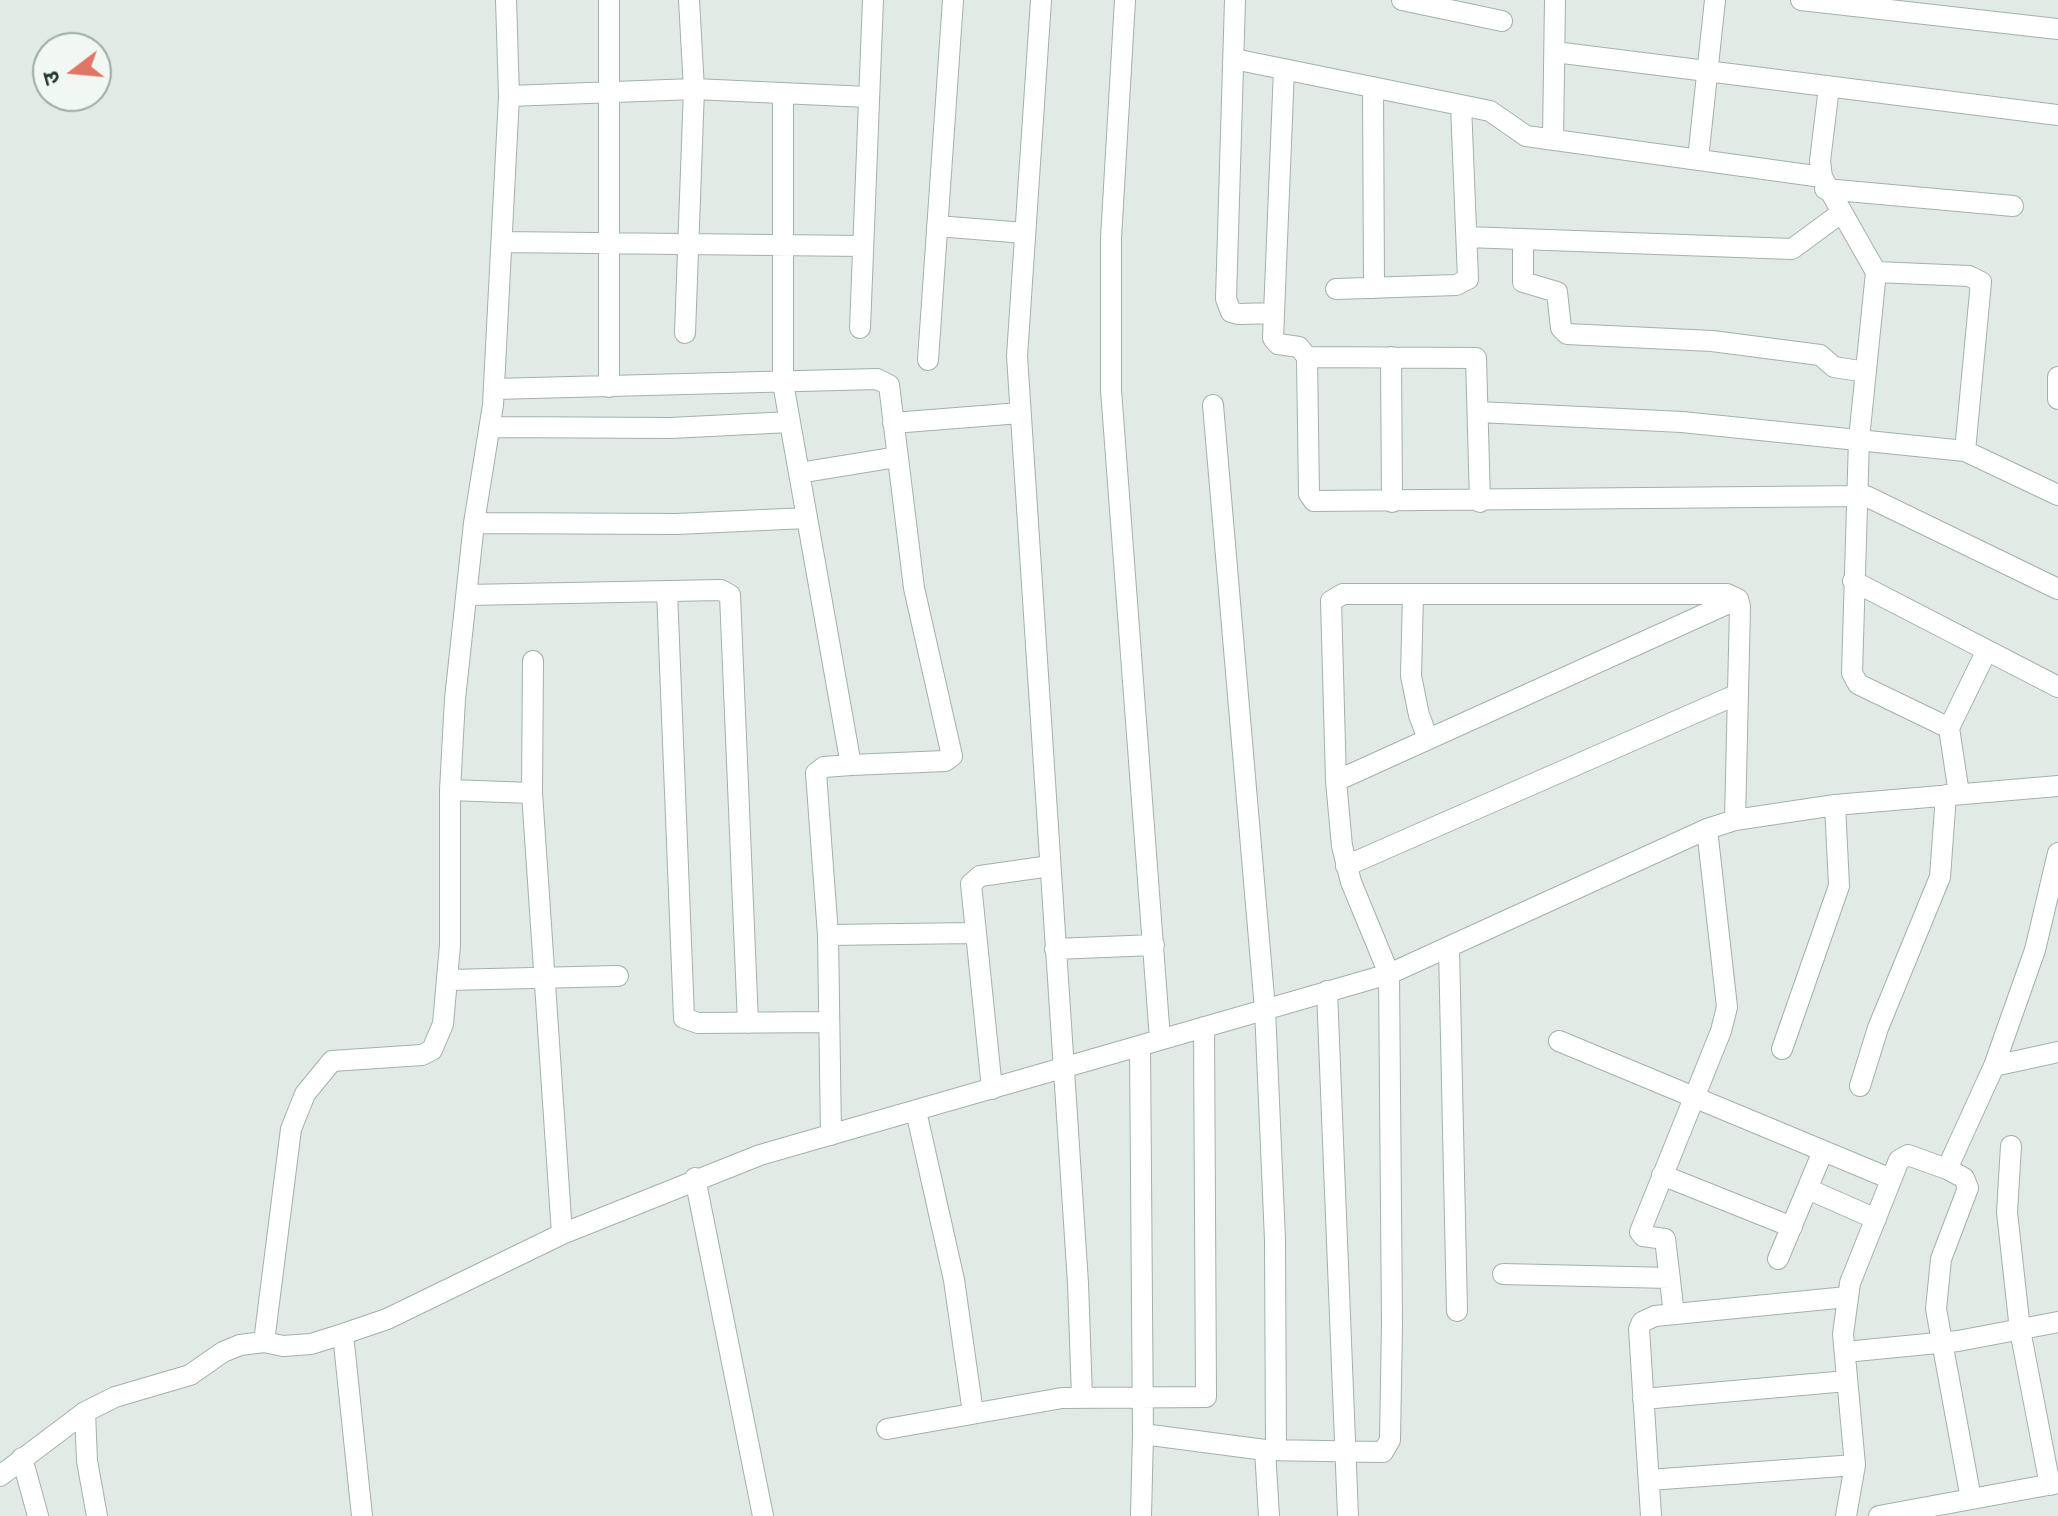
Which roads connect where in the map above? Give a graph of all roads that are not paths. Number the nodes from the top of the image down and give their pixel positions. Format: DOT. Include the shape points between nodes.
graph roads {
  1 [pos="506,0"];
  2 [pos="609,0"];
  3 [pos="689,0"];
  4 [pos="873,0"];
  5 [pos="953,0"];
  6 [pos="1041,0"];
  7 [pos="1125,0"];
  8 [pos="1235,0"];
  9 [pos="1402,0"];
  10 [pos="1555,0"];
  11 [pos="1715,0"];
  12 [pos="1801,0"];
  13 [pos="1502,21"];
  14 [pos="2058,29"];
  15 [pos="1555,52"];
  16 [pos="1234,59"];
  17 [pos="1284,69"];
  18 [pos="1705,72"];
  19 [pos="1373,87"];
  20 [pos="1829,87"];
  21 [pos="694,89"];
  22 [pos="612,91"];
  23 [pos="783,94"];
  24 [pos="509,96"];
  25 [pos="868,97"];
  26 [pos="1461,105"];
  27 [pos="2058,115"];
  28 [pos="1553,139"];
  29 [pos="1698,159"];
  30 [pos="1824,183"];
  31 [pos="2013,206"];
  32 [pos="1841,213"];
  33 [pos="937,226"];
  34 [pos="1025,233"];
  35 [pos="1467,237"];
  36 [pos="1523,240"];
  37 [pos="502,242"];
  38 [pos="612,243"];
  39 [pos="688,244"];
  40 [pos="782,246"];
  41 [pos="863,246"];
  42 [pos="1876,272"];
  43 [pos="1374,288"];
  44 [pos="1336,289"];
  45 [pos="1274,313"];
  46 [pos="860,328"];
  47 [pos="685,333"];
  48 [pos="1307,357"];
  49 [pos="1391,357"];
  50 [pos="928,360"];
  51 [pos="1866,372"];
  52 [pos="2058,377"];
  53 [pos="783,383"];
  54 [pos="609,387"];
  55 [pos="494,389"];
  56 [pos="2058,399"];
  57 [pos="1213,405"];
  58 [pos="1479,412"];
  59 [pos="1020,413"];
  60 [pos="790,422"];
  61 [pos="893,423"];
  62 [pos="490,427"];
  63 [pos="1859,439"];
  64 [pos="1965,451"];
  65 [pos="897,457"];
  66 [pos="799,473"];
  67 [pos="1855,495"];
  68 [pos="2058,495"];
  69 [pos="1392,502"];
  70 [pos="1480,502"];
  71 [pos="807,518"];
  72 [pos="474,523"];
  73 [pos="1853,581"];
  74 [pos="2058,589"];
  75 [pos="667,591"];
  76 [pos="1413,594"];
  77 [pos="467,595"];
  78 [pos="1738,599"];
  79 [pos="1986,652"];
  80 [pos="533,661"];
  81 [pos="2058,687"];
  82 [pos="1738,694"];
  83 [pos="1949,728"];
  84 [pos="1428,739"];
  85 [pos="851,765"];
  86 [pos="1336,781"];
  87 [pos="2058,786"];
  88 [pos="450,790"];
  89 [pos="532,793"];
  90 [pos="1952,795"];
  91 [pos="1835,805"];
  92 [pos="1735,820"];
  93 [pos="1707,829"];
  94 [pos="2058,853"];
  95 [pos="1050,866"];
  96 [pos="1346,866"];
  97 [pos="974,933"];
  98 [pos="828,935"];
  99 [pos="1154,945"];
  100 [pos="1449,948"];
  101 [pos="1055,949"];
  102 [pos="1389,974"];
  103 [pos="618,976"];
  104 [pos="448,980"];
  105 [pos="545,980"];
  106 [pos="1327,991"];
  107 [pos="1265,1009"];
  108 [pos="829,1022"];
  109 [pos="748,1023"];
  110 [pos="1204,1027"];
  111 [pos="1160,1039"];
  112 [pos="1559,1041"];
  113 [pos="1140,1046"];
  114 [pos="1782,1049"];
  115 [pos="2057,1056"];
  116 [pos="1994,1066"];
  117 [pos="1063,1068"];
  118 [pos="1860,1086"];
  119 [pos="992,1089"];
  120 [pos="1693,1098"];
  121 [pos="916,1111"];
  122 [pos="831,1135"];
  123 [pos="2011,1146"];
  124 [pos="1823,1151"];
  125 [pos="1947,1169"];
  126 [pos="1662,1175"];
  127 [pos="695,1178"];
  128 [pos="1891,1179"];
  129 [pos="1808,1189"];
  130 [pos="1876,1219"];
  131 [pos="1792,1227"];
  132 [pos="562,1234"];
  133 [pos="1778,1259"];
  134 [pos="1503,1274"];
  135 [pos="1670,1278"];
  136 [pos="1847,1297"];
  137 [pos="1457,1311"];
  138 [pos="1674,1314"];
  139 [pos="2058,1322"];
  140 [pos="2020,1330"];
  141 [pos="343,1334"];
  142 [pos="264,1342"];
  143 [pos="1940,1343"];
  144 [pos="1845,1352"];
  145 [pos="1847,1381"];
  146 [pos="1082,1397"];
  147 [pos="1141,1399"];
  148 [pos="1643,1399"];
  149 [pos="85,1412"];
  150 [pos="973,1413"];
  151 [pos="887,1429"];
  152 [pos="1143,1434"];
  153 [pos="1270,1450"];
  154 [pos="1344,1453"];
  155 [pos="22,1458"];
  156 [pos="1855,1465"];
  157 [pos="0,1476"];
  158 [pos="1649,1480"];
  159 [pos="2054,1484"];
  160 [pos="1971,1499"];
  161 [pos="38,1516"];
  162 [pos="97,1516"];
  163 [pos="362,1516"];
  164 [pos="763,1516"];
  165 [pos="1141,1516"];
  166 [pos="1269,1516"];
  167 [pos="1348,1516"];
  168 [pos="1651,1516"];
  169 [pos="1846,1516"];
  170 [pos="1879,1516"];
  1 -- 24 [label="street"];
  2 -- 22 [label="street"];
  3 -- 21 [label="street"];
  4 -- 25 [label="street"];
  5 -- 33 [label="street"];
  6 -- 34 [label="street"];
  7 -- 99 [label="street" via="1111,238 1111,390"];
  8 -- 16 [label="street"];
  9 -- 13 [label="street"];
  10 -- 15 [label="street"];
  11 -- 18 [label="street"];
  12 -- 14 [label="street"];
  15 -- 18 [label="street"];
  15 -- 28 [label="street"];
  16 -- 17 [label="street"];
  16 -- 45 [label="street" via="1226,299 1231,312"];
  17 -- 19 [label="street"];
  17 -- 45 [label="street"];
  18 -- 20 [label="street"];
  18 -- 29 [label="street"];
  19 -- 26 [label="street"];
  19 -- 43 [label="street"];
  20 -- 27 [label="street"];
  20 -- 30 [label="street" via="1820,161"];
  21 -- 22 [label="street"];
  21 -- 23 [label="street"];
  21 -- 39 [label="street"];
  22 -- 24 [label="street"];
  22 -- 38 [label="street"];
  23 -- 25 [label="street"];
  23 -- 40 [label="street"];
  24 -- 37 [label="street"];
  25 -- 41 [label="street"];
  26 -- 28 [label="street" via="1497,113 1526,136"];
  26 -- 35 [label="street"];
  28 -- 29 [label="street"];
  29 -- 30 [label="street"];
  30 -- 31 [label="street"];
  30 -- 32 [label="street"];
  32 -- 36 [label="street" via="1792,249"];
  32 -- 42 [label="street"];
  33 -- 34 [label="street"];
  33 -- 50 [label="street"];
  34 -- 59 [label="street" via="1017,356"];
  35 -- 36 [label="street"];
  35 -- 43 [label="street" via="1465,283"];
  36 -- 51 [label="street" via="1523,282 1557,292 1561,328 1567,334 1712,341 1820,355 1834,367"];
  37 -- 38 [label="street"];
  37 -- 55 [label="street"];
  38 -- 39 [label="street"];
  38 -- 54 [label="street"];
  39 -- 40 [label="street"];
  39 -- 47 [label="street"];
  40 -- 41 [label="street"];
  40 -- 53 [label="street"];
  41 -- 46 [label="street"];
  42 -- 51 [label="street"];
  42 -- 64 [label="street" via="1969,276 1981,282"];
  43 -- 44 [label="street"];
  45 -- 48 [label="street" via="1274,342 1299,347"];
  48 -- 49 [label="street"];
  48 -- 69 [label="street" via="1310,498 1320,503"];
  49 -- 58 [label="street" via="1476,358"];
  49 -- 69 [label="street"];
  51 -- 63 [label="street"];
  52 -- 56 [label="street"];
  53 -- 54 [label="street"];
  53 -- 60 [label="street"];
  53 -- 61 [label="street" via="885,381"];
  54 -- 55 [label="street"];
  55 -- 62 [label="street"];
  57 -- 107 [label="street"];
  58 -- 63 [label="street" via="1682,422"];
  58 -- 70 [label="street"];
  59 -- 61 [label="street"];
  59 -- 95 [label="street"];
  60 -- 62 [label="street"];
  60 -- 66 [label="street"];
  61 -- 65 [label="street"];
  62 -- 72 [label="street"];
  63 -- 64 [label="street"];
  63 -- 67 [label="street"];
  64 -- 68 [label="street"];
  65 -- 66 [label="street"];
  65 -- 85 [label="street" via="914,588 952,756 945,761"];
  66 -- 71 [label="street"];
  67 -- 70 [label="street"];
  67 -- 73 [label="street"];
  67 -- 74 [label="street" via="1879,501"];
  69 -- 70 [label="street"];
  71 -- 72 [label="street" via="676,524"];
  71 -- 85 [label="street"];
  72 -- 77 [label="street"];
  73 -- 79 [label="street"];
  73 -- 83 [label="street" via="1854,680"];
  75 -- 77 [label="street"];
  75 -- 109 [label="street" via="682,1011 689,1022"];
  75 -- 109 [label="street" via="721,590 733,601"];
  76 -- 78 [label="street" via="1727,594"];
  76 -- 84 [label="street" via="1411,676"];
  76 -- 86 [label="street" via="1343,594 1331,601"];
  77 -- 88 [label="street"];
  78 -- 82 [label="street"];
  78 -- 84 [label="street"];
  79 -- 81 [label="street"];
  79 -- 83 [label="street"];
  80 -- 89 [label="street"];
  82 -- 92 [label="street"];
  82 -- 96 [label="street"];
  83 -- 90 [label="street"];
  84 -- 86 [label="street"];
  85 -- 98 [label="street" via="824,767 816,773"];
  86 -- 96 [label="street"];
  87 -- 90 [label="street"];
  88 -- 89 [label="street"];
  88 -- 104 [label="street"];
  89 -- 105 [label="street"];
  90 -- 91 [label="street"];
  90 -- 118 [label="street" via="1940,877"];
  91 -- 92 [label="street"];
  91 -- 114 [label="street" via="1839,886"];
  92 -- 93 [label="street"];
  93 -- 100 [label="street"];
  93 -- 120 [label="street" via="1727,1007"];
  94 -- 116 [label="street" via="2035,950"];
  95 -- 97 [label="street" via="974,878"];
  95 -- 101 [label="street"];
  96 -- 102 [label="street"];
  97 -- 98 [label="street"];
  97 -- 119 [label="street"];
  98 -- 108 [label="street"];
  99 -- 101 [label="street"];
  99 -- 111 [label="street"];
  100 -- 102 [label="street"];
  100 -- 137 [label="street"];
  101 -- 117 [label="street"];
  102 -- 106 [label="street"];
  102 -- 154 [label="street" via="1390,1440 1383,1452"];
  103 -- 105 [label="street"];
  104 -- 105 [label="street"];
  104 -- 142 [label="street" via="443,1024 432,1050 411,1057 332,1061 305,1094 291,1129"];
  105 -- 132 [label="street"];
  106 -- 107 [label="street"];
  106 -- 154 [label="street"];
  107 -- 110 [label="street"];
  107 -- 153 [label="street" via="1275,1240"];
  108 -- 109 [label="street"];
  108 -- 122 [label="street"];
  110 -- 111 [label="street"];
  110 -- 147 [label="street" via="1208,1393 1202,1400"];
  111 -- 113 [label="street"];
  112 -- 120 [label="street"];
  113 -- 117 [label="street"];
  113 -- 147 [label="street"];
  115 -- 116 [label="street"];
  116 -- 125 [label="street"];
  117 -- 119 [label="street"];
  117 -- 146 [label="street"];
  119 -- 121 [label="street"];
  120 -- 124 [label="street"];
  120 -- 126 [label="street"];
  121 -- 122 [label="street"];
  121 -- 150 [label="street" via="954,1280"];
  122 -- 127 [label="street"];
  123 -- 140 [label="street" via="2007,1212"];
  124 -- 128 [label="street"];
  124 -- 129 [label="street"];
  125 -- 128 [label="street" via="1908,1155 1899,1160"];
  125 -- 143 [label="street" via="1964,1178 1968,1188 1936,1283"];
  126 -- 131 [label="street"];
  126 -- 135 [label="street" via="1640,1232 1665,1239"];
  127 -- 132 [label="street"];
  127 -- 164 [label="street"];
  128 -- 130 [label="street"];
  129 -- 130 [label="street"];
  129 -- 131 [label="street"];
  130 -- 136 [label="street"];
  131 -- 133 [label="street"];
  132 -- 141 [label="street" via="387,1319"];
  134 -- 135 [label="street"];
  135 -- 138 [label="street"];
  136 -- 138 [label="street"];
  136 -- 144 [label="street"];
  138 -- 148 [label="street" via="1646,1317 1639,1329"];
  139 -- 140 [label="street"];
  140 -- 143 [label="street"];
  140 -- 159 [label="street"];
  141 -- 142 [label="street" via="311,1344"];
  141 -- 163 [label="street"];
  142 -- 149 [label="street" via="240,1345 190,1375 115,1397"];
  143 -- 144 [label="street"];
  143 -- 160 [label="street"];
  144 -- 145 [label="street"];
  145 -- 148 [label="street"];
  145 -- 156 [label="street"];
  146 -- 147 [label="street"];
  146 -- 150 [label="street"];
  147 -- 152 [label="street"];
  148 -- 158 [label="street"];
  149 -- 155 [label="street"];
  149 -- 162 [label="street"];
  150 -- 151 [label="street"];
  152 -- 153 [label="street"];
  152 -- 165 [label="street"];
  153 -- 154 [label="street"];
  153 -- 166 [label="street"];
  154 -- 167 [label="street"];
  155 -- 157 [label="street"];
  155 -- 161 [label="street"];
  156 -- 158 [label="street"];
  156 -- 169 [label="street"];
  158 -- 168 [label="street"];
  159 -- 160 [label="street"];
  160 -- 170 [label="street"];
}
